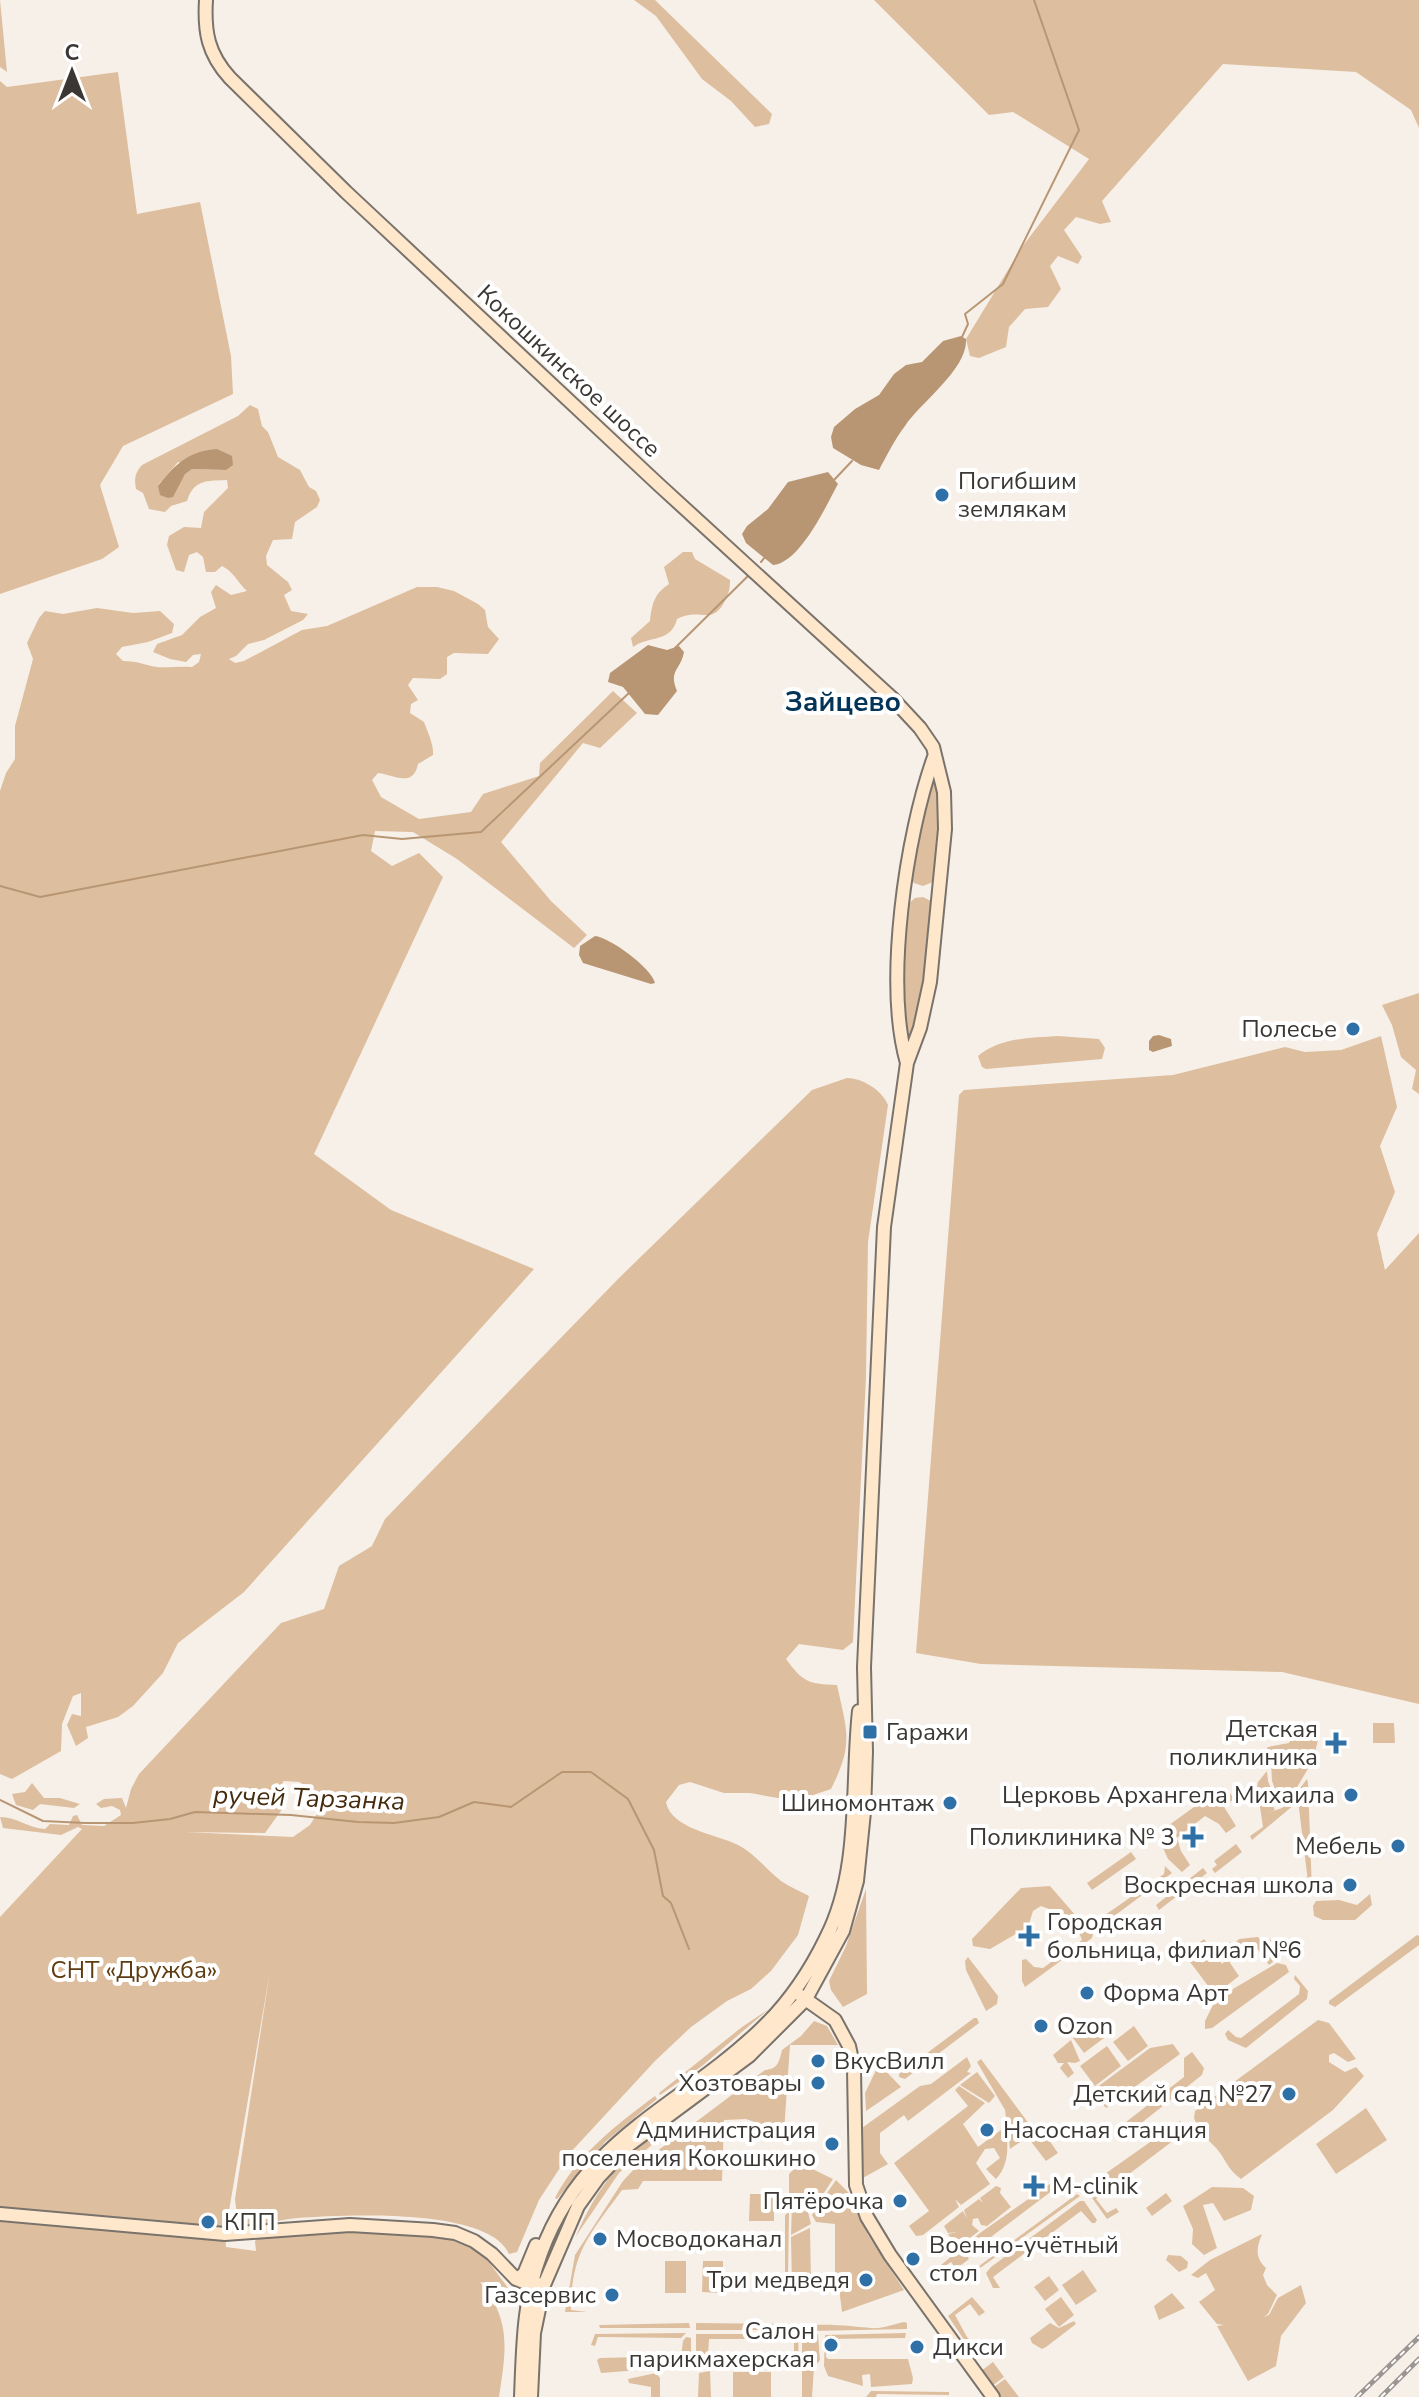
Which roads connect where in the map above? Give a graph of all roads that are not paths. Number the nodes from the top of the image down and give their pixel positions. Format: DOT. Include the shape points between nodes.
graph roads {
  1 [pos="206,0"];
  2 [pos="934,757"];
  3 [pos="907,1063"];
  4 [pos="864,1668"];
  5 [pos="824,1970"];
  6 [pos="800,1995"];
  7 [pos="833,2019"];
  8 [pos="749,2056"];
  9 [pos="566,2199"];
  10 [pos="0,2214"];
  11 [pos="549,2269"];
  12 [pos="516,2279"];
  13 [pos="531,2285"];
  14 [pos="534,2333"];
  15 [pos="521,2397"];
  16 [pos="531,2397"];
  17 [pos="993,2397"];
  1 -- 2 [label="main road, Кокошкинское шоссе" via="208,44 230,78 658,484 873,679 927,737"];
  2 -- 3 [label="main road" via="901,917 899,1027"];
  2 -- 3 [label="main road, Кокошкинское шоссе" via="945,807 939,902 930,982"];
  3 -- 4 [label="main road" via="882,1252"];
  4 -- 5 [label="main road" via="866,1752 859,1867 845,1925"];
  4 -- 6 [label="main road" via="849,1857 837,1911"];
  5 -- 6 [label="main road"];
  5 -- 7 [label="main road" via="818,1989"];
  6 -- 7 [label="main road"];
  6 -- 8 [label="main road"];
  6 -- 9 [label="main road" via="738,2049 641,2120"];
  7 -- 8 [label="main road" via="804,2011"];
  7 -- 17 [label="main road" via="853,2058 856,2187 867,2217"];
  8 -- 11 [label="main road" via="613,2160 578,2206"];
  9 -- 12 [label="main road" via="543,2231 524,2274"];
  9 -- 13 [label="main road"];
  10 -- 12 [label="main road" via="225,2234 350,2225 433,2230 474,2241"];
  11 -- 13 [label="main road" via="541,2283"];
  11 -- 14 [label="main road"];
  12 -- 13 [label="main road"];
  13 -- 14 [label="main road" via="536,2297"];
  13 -- 15 [label="main road"];
  14 -- 16 [label="main road"];
}
